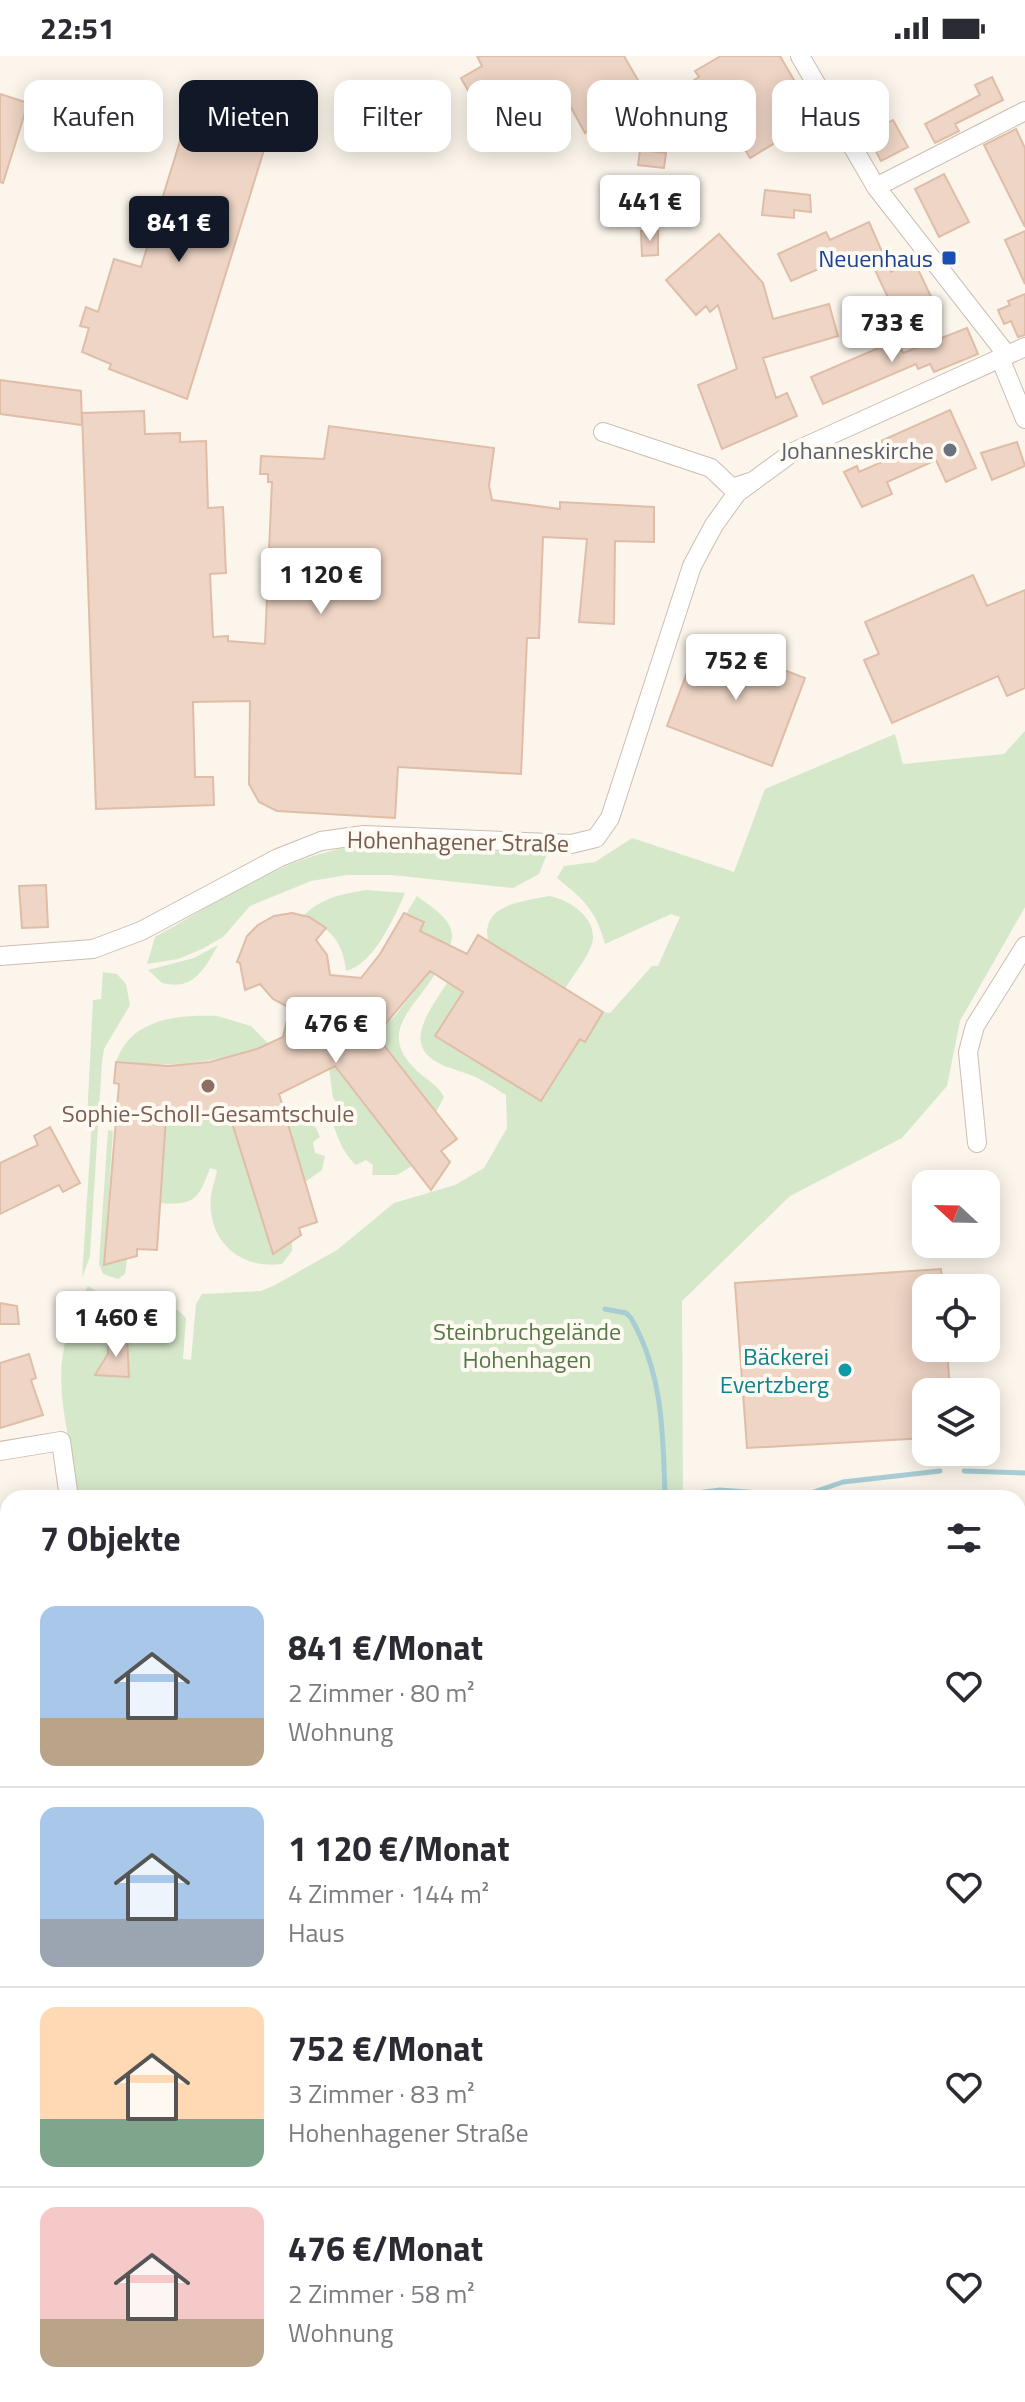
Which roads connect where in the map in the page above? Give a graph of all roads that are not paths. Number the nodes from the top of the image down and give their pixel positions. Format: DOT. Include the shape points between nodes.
graph roads {
  1 [pos="800,56"];
  2 [pos="1025,111"];
  3 [pos="876,187"];
  4 [pos="1025,347"];
  5 [pos="1004,357"];
  6 [pos="1025,419"];
  7 [pos="603,432"];
  8 [pos="750,482"];
  9 [pos="1025,946"];
  10 [pos="0,956"];
  11 [pos="977,1143"];
  12 [pos="0,1451"];
  13 [pos="68,1490"];
  1 -- 3 [label="street"];
  2 -- 3 [label="street"];
  3 -- 5 [label="street"];
  4 -- 5 [label="street, Hohenhagener Straße"];
  5 -- 6 [label="street"];
  5 -- 8 [label="street, Hohenhagener Straße" via="793,452"];
  7 -- 8 [label="street" via="711,468 732,488"];
  8 -- 10 [label="street, Hohenhagener Straße" via="726,507 692,566 607,826 596,838 571,844 364,835 321,841 278,858 141,931 93,949"];
  9 -- 11 [label="street" via="975,1026 968,1052"];
  12 -- 13 [label="street" via="61,1441"];
}
